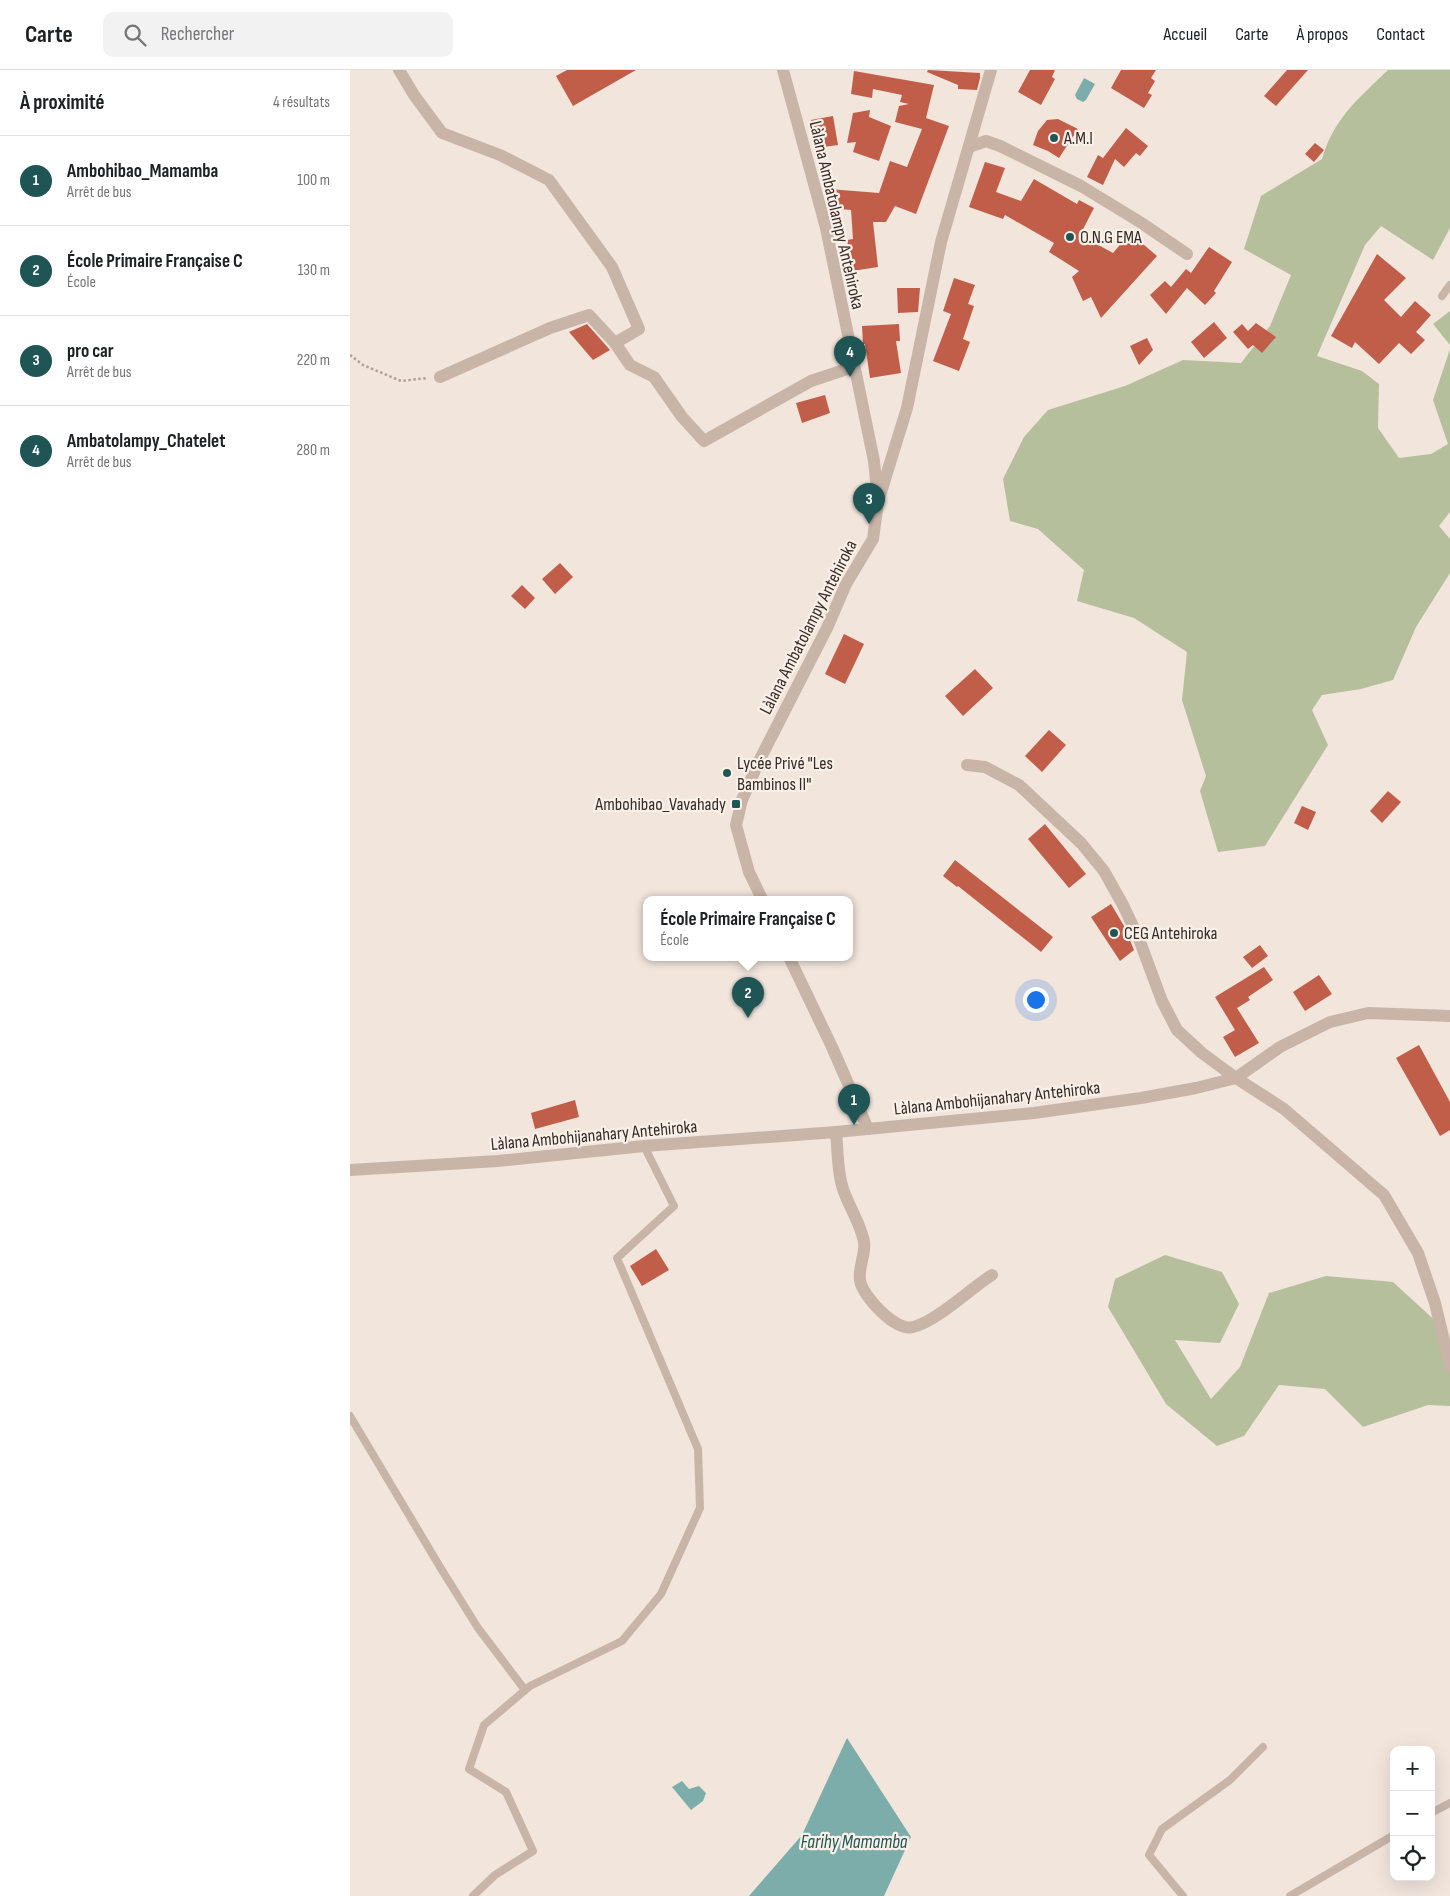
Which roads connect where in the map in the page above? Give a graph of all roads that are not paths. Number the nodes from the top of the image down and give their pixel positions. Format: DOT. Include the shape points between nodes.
graph roads {
  1 [pos="398,70"];
  2 [pos="783,70"];
  3 [pos="991,70"];
  4 [pos="969,147"];
  5 [pos="1187,254"];
  6 [pos="1450,285"];
  7 [pos="1442,296"];
  8 [pos="615,342"];
  9 [pos="854,367"];
  10 [pos="440,377"];
  11 [pos="878,502"];
  12 [pos="967,765"];
  13 [pos="761,896"];
  14 [pos="790,961"];
  15 [pos="1450,1016"];
  16 [pos="1236,1078"];
  17 [pos="868,1129"];
  18 [pos="836,1132"];
  19 [pos="644,1146"];
  20 [pos="350,1170"];
  21 [pos="992,1275"];
  22 [pos="1450,1366"];
  23 [pos="350,1416"];
  24 [pos="525,1690"];
  25 [pos="1263,1747"];
  26 [pos="1450,1803"];
  27 [pos="1435,1811"];
  28 [pos="1392,1836"];
  29 [pos="473,1896"];
  30 [pos="1183,1896"];
  31 [pos="1290,1896"];
  1 -- 8 [label="street" via="442,133 500,155 548,180 612,267 639,329"];
  2 -- 9 [label="street, Làlana Ambatolampy Antehiroka" via="826,228"];
  3 -- 4 [label="street"];
  4 -- 5 [label="street" via="986,141 1000,146 1081,186"];
  4 -- 11 [label="street" via="941,242 907,408"];
  6 -- 7 [label="lane"];
  8 -- 9 [label="street" via="630,365 654,377 682,417 704,441 810,381"];
  8 -- 10 [label="street" via="589,315 550,328"];
  9 -- 11 [label="street, Làlana Ambatolampy Antehiroka" via="874,461"];
  11 -- 13 [label="street, Làlana Ambatolampy Antehiroka" via="873,539 846,584 742,800 736,826"];
  12 -- 16 [label="street" via="985,767 1019,785 1081,844 1104,871 1123,905 1177,1030"];
  14 -- 17 [label="street"];
  15 -- 16 [label="street, Làlana Ambohijanahary Antehiroka" via="1368,1013 1330,1022 1280,1046"];
  16 -- 17 [label="street, Làlana Ambohijanahary Antehiroka" via="1141,1098 1034,1113"];
  16 -- 22 [label="street" via="1284,1109 1384,1195 1418,1253 1435,1303"];
  17 -- 18 [label="street, Làlana Ambohijanahary Antehiroka"];
  18 -- 19 [label="street, Làlana Ambohijanahary Antehiroka"];
  18 -- 21 [label="street" via="843,1190 864,1244 860,1280 864,1291 882,1312 899,1326 912,1328 927,1322"];
  19 -- 20 [label="street, Làlana Ambohijanahary Antehiroka" via="498,1161"];
  19 -- 24 [label="lane" via="674,1206 617,1258 698,1449 700,1508 661,1594 622,1641"];
  23 -- 24 [label="lane" via="478,1628"];
  24 -- 29 [label="lane" via="484,1725 469,1769 506,1792 533,1851 495,1875"];
  25 -- 30 [label="lane" via="1230,1780 1162,1829 1149,1855"];
  26 -- 27 [label="lane"];
  28 -- 31 [label="lane"];
}
